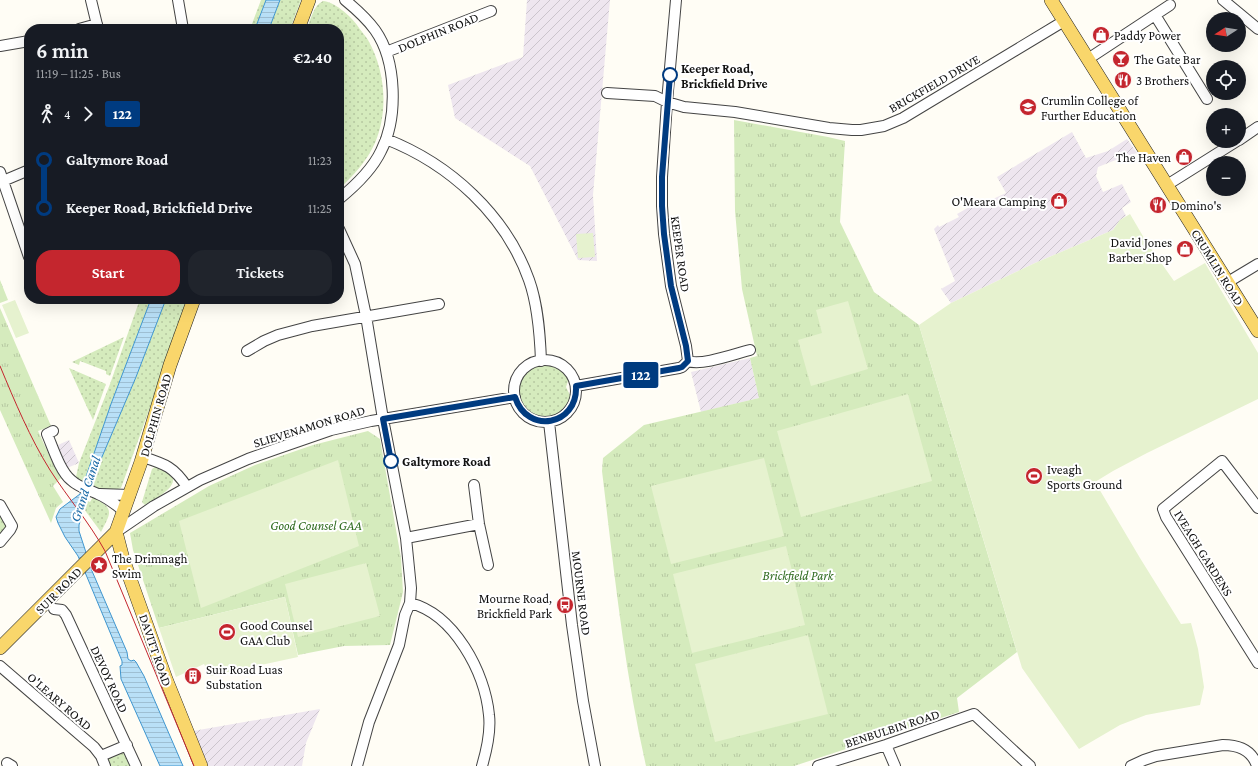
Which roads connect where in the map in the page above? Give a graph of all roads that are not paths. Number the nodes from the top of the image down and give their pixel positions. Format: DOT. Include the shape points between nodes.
graph roads {
  1 [pos="91,0"];
  2 [pos="178,0"];
  3 [pos="309,0"];
  4 [pos="345,0"];
  5 [pos="676,0"];
  6 [pos="1051,0"];
  7 [pos="1223,0"];
  8 [pos="1170,5"];
  9 [pos="491,11"];
  10 [pos="1155,14"];
  11 [pos="1064,21"];
  12 [pos="97,24"];
  13 [pos="182,24"];
  14 [pos="300,24"];
  15 [pos="1258,29"];
  16 [pos="24,42"];
  17 [pos="0,46"];
  18 [pos="386,52"];
  19 [pos="1088,59"];
  20 [pos="607,92"];
  21 [pos="1206,96"];
  22 [pos="667,102"];
  23 [pos="1258,127"];
  24 [pos="1246,135"];
  25 [pos="386,139"];
  26 [pos="1225,148"];
  27 [pos="24,171"];
  28 [pos="1,176"];
  29 [pos="1167,185"];
  30 [pos="344,195"];
  31 [pos="344,240"];
  32 [pos="24,243"];
  33 [pos="1258,264"];
  34 [pos="1228,282"];
  35 [pos="192,304"];
  36 [pos="439,304"];
  37 [pos="366,316"];
  38 [pos="1258,331"];
  39 [pos="750,350"];
  40 [pos="247,351"];
  41 [pos="541,361"];
  42 [pos="688,361"];
  43 [pos="576,386"];
  44 [pos="515,397"];
  45 [pos="383,419"];
  46 [pos="549,422"];
  47 [pos="53,431"];
  48 [pos="143,457"];
  49 [pos="474,485"];
  50 [pos="187,487"];
  51 [pos="96,493"];
  52 [pos="130,495"];
  53 [pos="0,505"];
  54 [pos="1258,508"];
  55 [pos="124,511"];
  56 [pos="479,524"];
  57 [pos="116,532"];
  58 [pos="406,538"];
  59 [pos="0,542"];
  60 [pos="488,565"];
  61 [pos="410,603"];
  62 [pos="54,609"];
  63 [pos="0,648"];
  64 [pos="1258,663"];
  65 [pos="0,666"];
  66 [pos="127,745"];
  67 [pos="886,745"];
  68 [pos="101,756"];
  69 [pos="105,766"];
  70 [pos="136,766"];
  71 [pos="201,766"];
  72 [pos="357,766"];
  73 [pos="482,766"];
  74 [pos="596,766"];
  75 [pos="818,766"];
  76 [pos="895,766"];
  77 [pos="1030,766"];
  78 [pos="1131,766"];
  79 [pos="1257,766"];
  1 -- 12 [label="street"];
  2 -- 13 [label="street"];
  3 -- 14 [label="main road"];
  4 -- 18 [label="street, DOLPHIN ROAD" via="376,31"];
  5 -- 22 [label="street, KEEPER ROAD"];
  6 -- 11 [label="main road, CRUMLIN ROAD"];
  7 -- 15 [label="street"];
  8 -- 10 [label="street"];
  9 -- 18 [label="street, DOLPHIN ROAD"];
  10 -- 19 [label="street"];
  10 -- 21 [label="street"];
  11 -- 19 [label="main road, CRUMLIN ROAD"];
  11 -- 22 [label="street, BRICKFIELD DRIVE" via="920,109 884,126 852,130 829,128 735,112 684,107"];
  16 -- 17 [label="street"];
  18 -- 25 [label="street, DOLPHIN ROAD" via="393,80 392,111"];
  19 -- 29 [label="main road, CRUMLIN ROAD"];
  20 -- 22 [label="street" via="655,96"];
  22 -- 42 [label="street, KEEPER ROAD" via="662,177 664,234 671,286"];
  23 -- 24 [label="street"];
  25 -- 30 [label="street, DOLPHIN ROAD" via="374,163"];
  25 -- 41 [label="street" via="421,155 457,180 487,209 512,242 530,280 540,334"];
  26 -- 29 [label="street"];
  27 -- 28 [label="street"];
  28 -- 32 [label="street"];
  29 -- 34 [label="main road, CRUMLIN ROAD"];
  31 -- 37 [label="street" via="355,264"];
  33 -- 34 [label="street"];
  34 -- 38 [label="main road, CRUMLIN ROAD"];
  35 -- 48 [label="main road, DOLPHIN ROAD" via="170,365"];
  36 -- 37 [label="street"];
  37 -- 40 [label="street" via="278,335"];
  37 -- 45 [label="street"];
  39 -- 42 [label="street" via="696,363"];
  41 -- 43 [label="street" via="561,365 571,374"];
  41 -- 44 [label="street" via="528,366 518,376"];
  42 -- 43 [label="street" via="679,368"];
  43 -- 46 [label="street" via="575,401 567,413"];
  44 -- 45 [label="street, SLIEVENAMON ROAD"];
  44 -- 46 [label="street" via="520,409 530,418"];
  45 -- 50 [label="street, SLIEVENAMON ROAD" via="331,430 276,448"];
  45 -- 58 [label="street"];
  46 -- 74 [label="street, MOURNE ROAD" via="572,625"];
  47 -- 51 [label="street" via="47,434 65,474 76,485"];
  48 -- 50 [label="street" via="170,467"];
  48 -- 52 [label="main road, DOLPHIN ROAD"];
  49 -- 56 [label="street"];
  50 -- 57 [label="street, SLIEVENAMON ROAD"];
  51 -- 52 [label="street"];
  51 -- 55 [label="street"];
  52 -- 55 [label="main road, DOLPHIN ROAD"];
  53 -- 59 [label="street" via="12,526"];
  54 -- 64 [label="street, IVEAGH GARDENS" via="1222,461 1163,509"];
  55 -- 57 [label="main road, DOLPHIN ROAD"];
  56 -- 58 [label="street"];
  56 -- 60 [label="street"];
  57 -- 63 [label="main road, SUIR ROAD"];
  57 -- 71 [label="main road, DAVITT ROAD" via="123,559 166,679"];
  58 -- 61 [label="street"];
  61 -- 72 [label="street" via="397,651 369,722"];
  61 -- 73 [label="street" via="424,607 442,620 477,669 489,714 489,735"];
  62 -- 66 [label="street, DEVOY ROAD" via="62,610 66,615"];
  65 -- 68 [label="street, O'LEARY ROAD" via="90,743"];
  66 -- 68 [label="street"];
  66 -- 70 [label="street, DEVOY ROAD"];
  67 -- 75 [label="street, BENBULBIN ROAD"];
  67 -- 76 [label="street"];
  67 -- 77 [label="street, BENBULBIN ROAD" via="974,714"];
  68 -- 69 [label="street, O'LEARY ROAD"];
  78 -- 79 [label="street" via="1156,756 1223,745 1247,751"];
}
